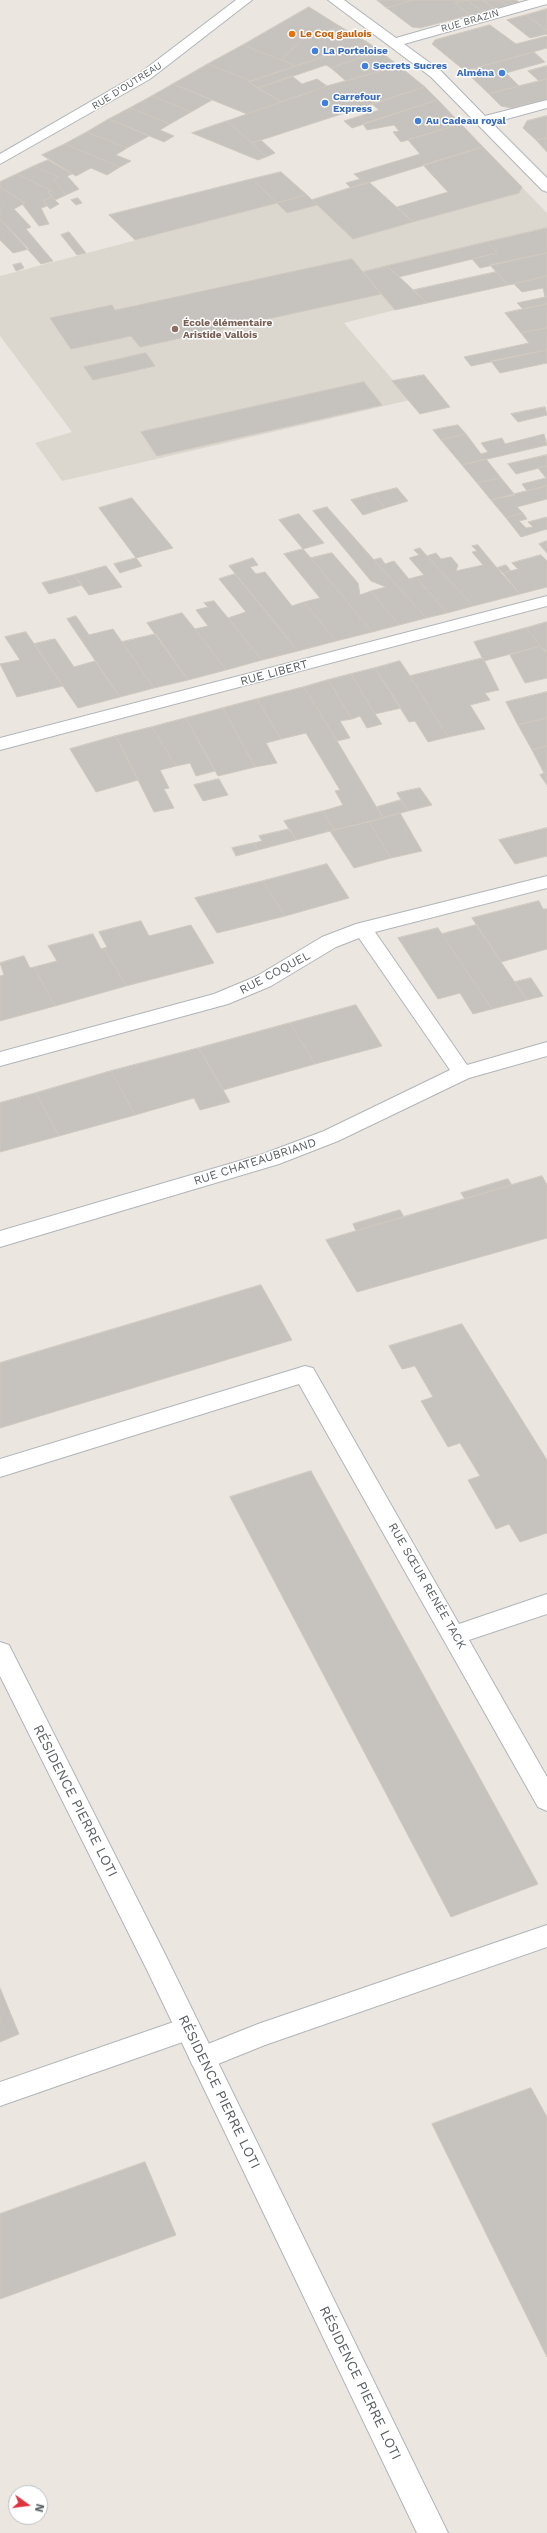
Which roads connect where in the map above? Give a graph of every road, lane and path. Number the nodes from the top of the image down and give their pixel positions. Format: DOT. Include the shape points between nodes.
graph roads {
  1 [pos="245,0"];
  2 [pos="335,0"];
  3 [pos="544,0"];
  4 [pos="396,42"];
  5 [pos="547,104"];
  6 [pos="482,121"];
  7 [pos="0,160"];
  8 [pos="547,186"];
  9 [pos="547,601"];
  10 [pos="0,744"];
  11 [pos="547,882"];
  12 [pos="363,928"];
  13 [pos="547,1049"];
  14 [pos="0,1059"];
  15 [pos="462,1073"];
  16 [pos="0,1238"];
  17 [pos="0,1468"];
  18 [pos="547,1604"];
  19 [pos="454,1635"];
  20 [pos="0,1652"];
  21 [pos="547,1800"];
  22 [pos="547,1936"];
  23 [pos="188,2029"];
  24 [pos="203,2058"];
  25 [pos="0,2094"];
  26 [pos="433,2533"];
  1 -- 7 [label="street, RUE D'OUTREAU" via="145,76"];
  2 -- 4 [label="street"];
  3 -- 4 [label="street, RUE BRAZIN"];
  4 -- 6 [label="street" via="436,74"];
  5 -- 6 [label="street"];
  6 -- 8 [label="street"];
  9 -- 10 [label="street, RUE LIBERT"];
  11 -- 12 [label="street, RUE COQUEL"];
  12 -- 14 [label="street, RUE COQUEL" via="329,942 264,981 221,999"];
  12 -- 15 [label="street"];
  13 -- 15 [label="street, RUE CHATEAUBRIAND"];
  15 -- 16 [label="street, RUE CHATEAUBRIAND" via="303,1148"];
  17 -- 19 [label="street, RUE SŒUR RENÉE TACK" via="305,1374"];
  18 -- 19 [label="street"];
  19 -- 21 [label="street, RUE SŒUR RENÉE TACK"];
  20 -- 23 [label="street, RÉSIDENCE PIERRE LOTI"];
  22 -- 24 [label="street" via="258,2036"];
  23 -- 24 [label="street, RÉSIDENCE PIERRE LOTI"];
  23 -- 25 [label="street"];
  24 -- 26 [label="street, RÉSIDENCE PIERRE LOTI"];
}
